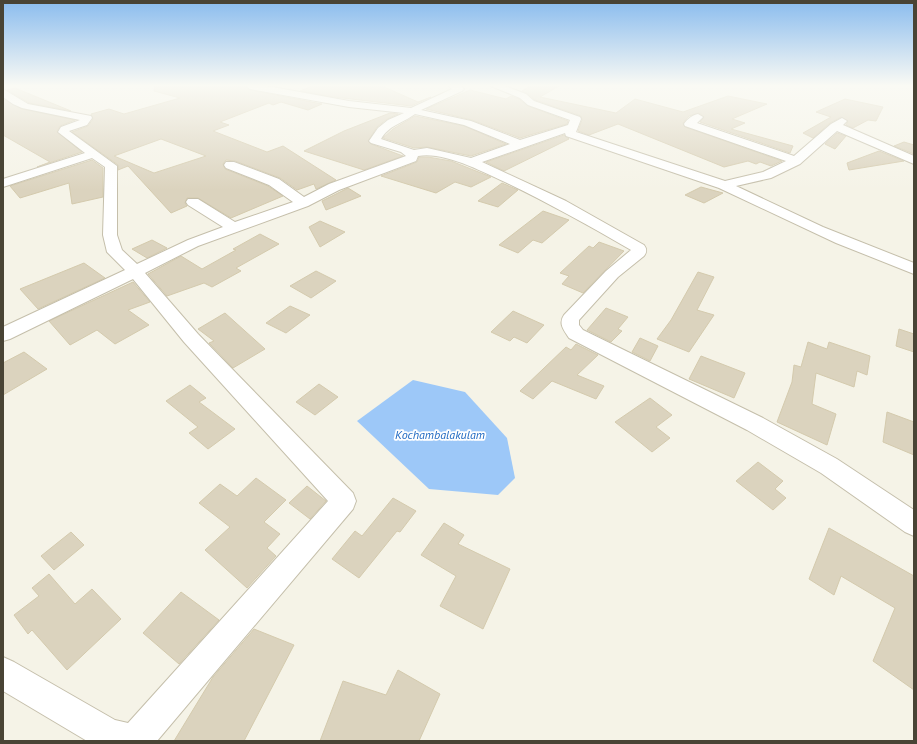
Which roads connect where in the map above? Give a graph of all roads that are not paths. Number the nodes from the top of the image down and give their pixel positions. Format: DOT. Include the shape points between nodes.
graph roads {
  1 [pos="84,121"];
  2 [pos="395,121"];
  3 [pos="457,121"];
  4 [pos="575,121"];
  5 [pos="693,121"];
  6 [pos="573,127"];
  7 [pos="520,144"];
  8 [pos="94,154"];
  9 [pos="412,154"];
  10 [pos="914,160"];
  11 [pos="796,161"];
  12 [pos="472,162"];
  13 [pos="230,165"];
  14 [pos="3,183"];
  15 [pos="724,185"];
  16 [pos="193,202"];
  17 [pos="303,203"];
  18 [pos="233,228"];
  19 [pos="914,269"];
  20 [pos="135,271"];
  21 [pos="3,335"];
  22 [pos="914,524"];
  23 [pos="3,673"];
  24 [pos="130,741"];
  25 [pos="135,741"];
  1 -- 8 [label="street" via="63,132"];
  2 -- 9 [label="street" via="382,130 375,141"];
  3 -- 7 [label="street"];
  4 -- 6 [label="street"];
  5 -- 11 [label="street" via="689,124"];
  6 -- 7 [label="street"];
  6 -- 15 [label="street" via="570,134"];
  7 -- 12 [label="street"];
  8 -- 14 [label="street"];
  8 -- 20 [label="street" via="111,166 110,235 116,252"];
  9 -- 12 [label="street" via="427,151"];
  9 -- 17 [label="street" via="412,158 334,187"];
  10 -- 11 [label="street" via="838,124"];
  11 -- 15 [label="street" via="767,175"];
  12 -- 22 [label="street" via="561,204 639,248 639,253 612,274 570,319 570,326 576,334 755,424 829,466"];
  13 -- 17 [label="street" via="274,182"];
  15 -- 19 [label="street" via="772,209"];
  16 -- 18 [label="street"];
  17 -- 18 [label="street"];
  18 -- 20 [label="street" via="193,243"];
  20 -- 21 [label="street"];
  20 -- 25 [label="street" via="180,327 344,501"];
  23 -- 24 [label="street" via="109,735"];
}
